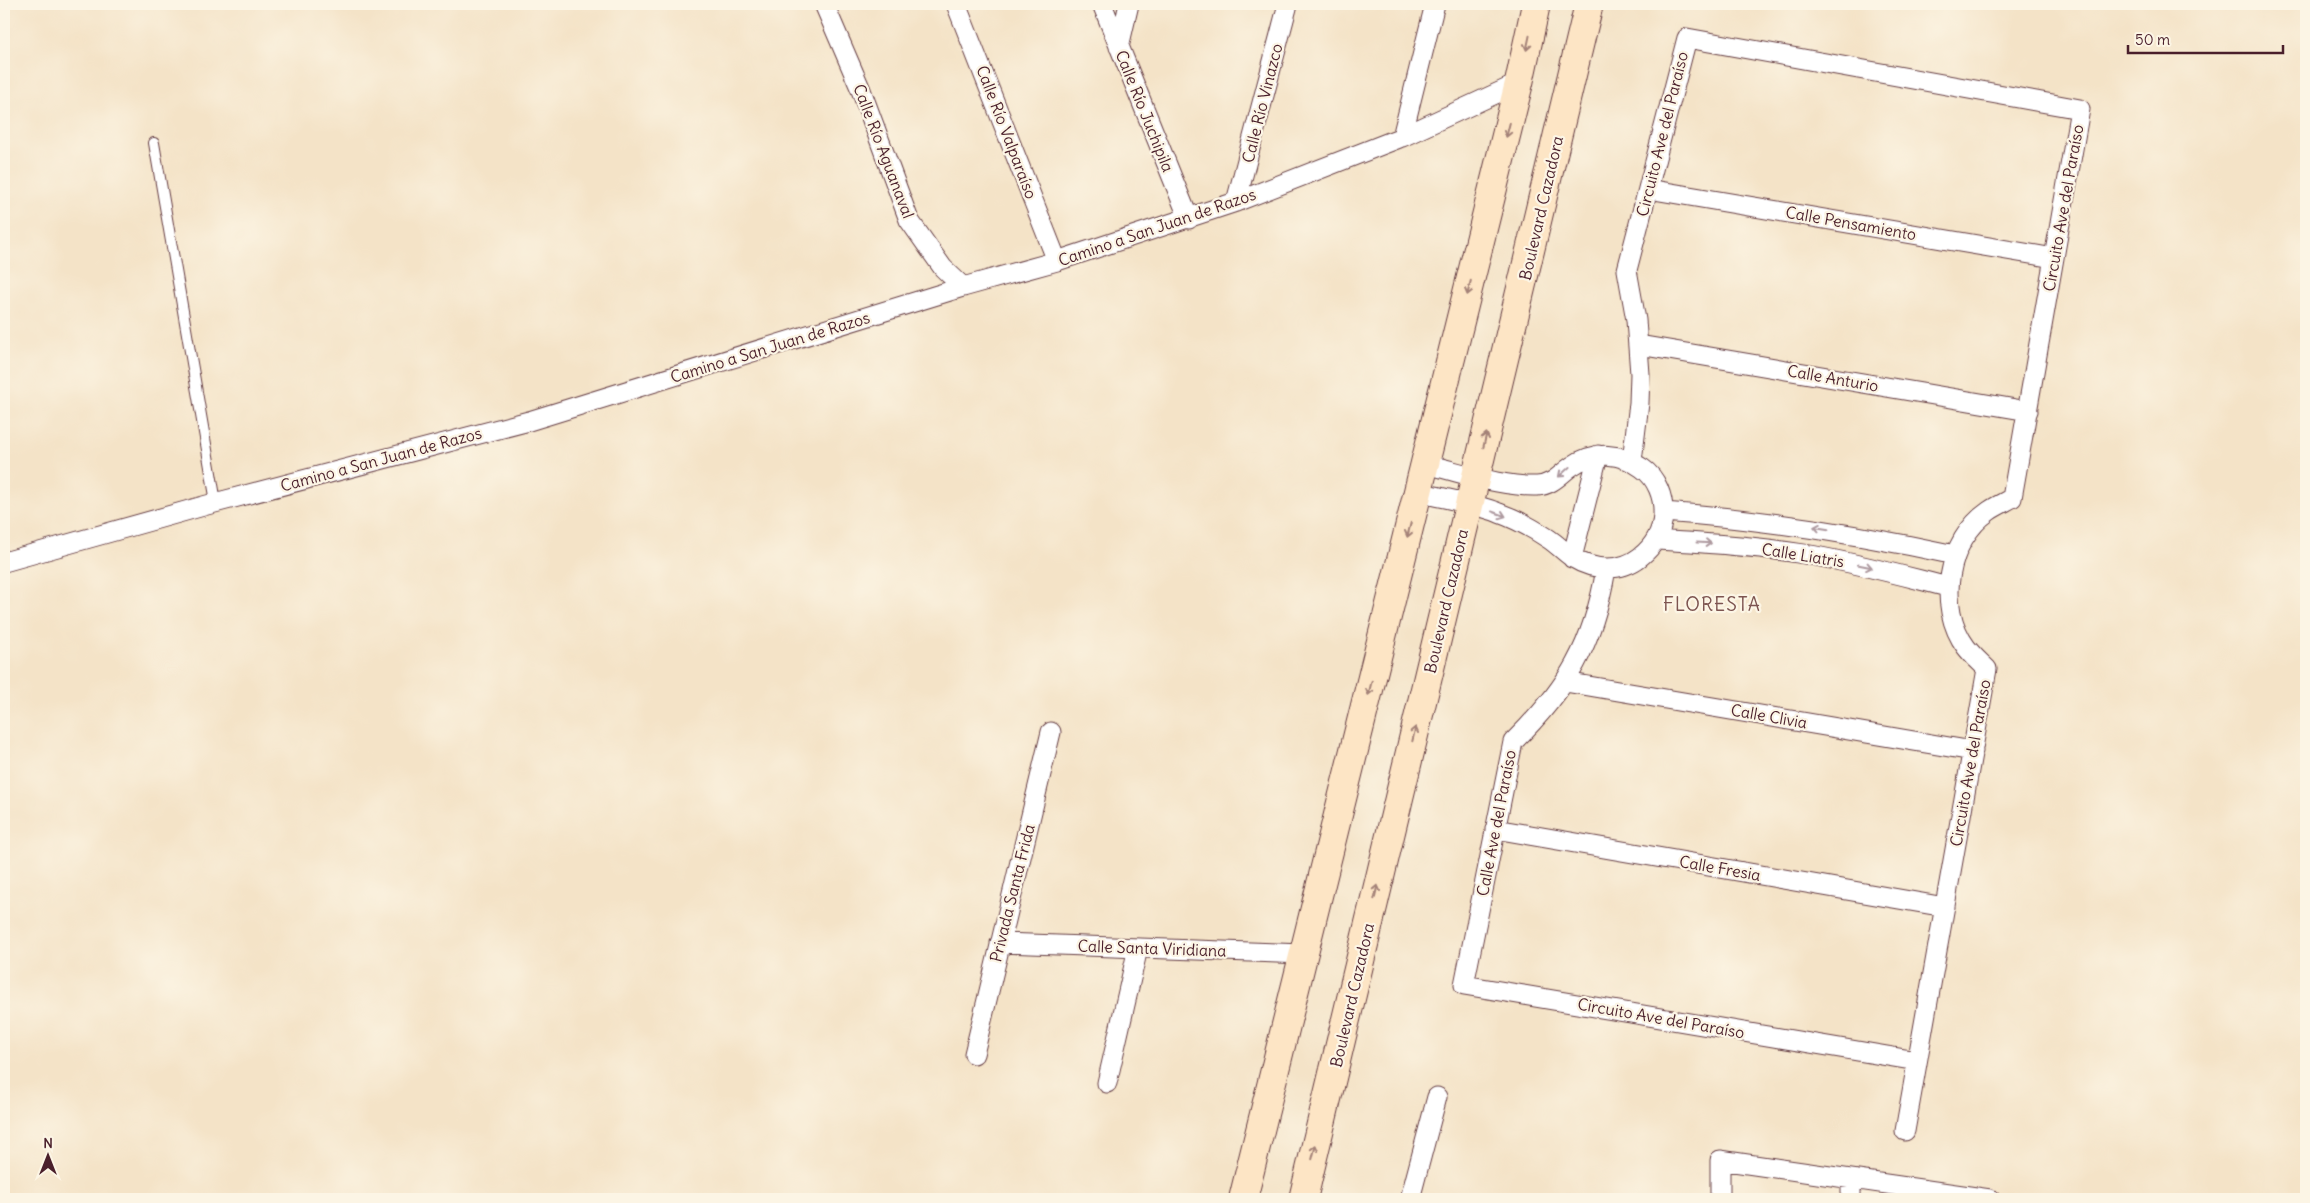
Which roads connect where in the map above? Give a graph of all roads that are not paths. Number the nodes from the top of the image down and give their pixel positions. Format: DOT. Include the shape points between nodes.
graph roads {
  1 [pos="824,4"];
  2 [pos="956,4"];
  3 [pos="1102,4"];
  4 [pos="1130,4"];
  5 [pos="1288,4"];
  6 [pos="1435,4"];
  7 [pos="1536,4"];
  8 [pos="1589,4"];
  9 [pos="1119,47"];
  10 [pos="1519,83"];
  11 [pos="1402,137"];
  12 [pos="154,143"];
  13 [pos="1648,189"];
  14 [pos="1236,202"];
  15 [pos="1189,219"];
  16 [pos="2054,258"];
  17 [pos="1057,261"];
  18 [pos="963,287"];
  19 [pos="1639,345"];
  20 [pos="2028,411"];
  21 [pos="1598,455"];
  22 [pos="1632,461"];
  23 [pos="1425,464"];
  24 [pos="1476,476"];
  25 [pos="1418,492"];
  26 [pos="216,502"];
  27 [pos="1469,505"];
  28 [pos="1663,512"];
  29 [pos="1656,540"];
  30 [pos="1955,556"];
  31 [pos="1572,558"];
  32 [pos="4,562"];
  33 [pos="1606,568"];
  34 [pos="1948,588"];
  35 [pos="1565,682"];
  36 [pos="1051,732"];
  37 [pos="1973,751"];
  38 [pos="1495,829"];
  39 [pos="1945,907"];
  40 [pos="1000,943"];
  41 [pos="1138,948"];
  42 [pos="1304,954"];
  43 [pos="1464,985"];
  44 [pos="974,1054"];
  45 [pos="1917,1061"];
  46 [pos="1107,1083"];
  47 [pos="1437,1098"];
  48 [pos="1905,1131"];
  49 [pos="1851,1179"];
  50 [pos="1244,1199"];
  51 [pos="1303,1199"];
  52 [pos="1410,1199"];
  53 [pos="1720,1199"];
  54 [pos="1851,1199"];
  55 [pos="1986,1199"];
  1 -- 18 [label="street, Calle Río Aguanaval" via="861,90 909,220 943,268"];
  2 -- 17 [label="street, Calle Río Valparaíso"];
  3 -- 9 [label="street, Calle Río Juchipila"];
  4 -- 9 [label="street"];
  5 -- 14 [label="street, Calle Río Vinazco"];
  6 -- 11 [label="street"];
  7 -- 10 [label="street, one-way"];
  24 -- 8 [label="street, Boulevard Cazadora, one-way"];
  9 -- 15 [label="street, Calle Río Juchipila"];
  10 -- 11 [label="street, Camino a San Juan de Razos"];
  10 -- 23 [label="street, one-way"];
  11 -- 14 [label="street, Camino a San Juan de Razos"];
  12 -- 26 [label="lane"];
  13 -- 16 [label="street, Calle Pensamiento"];
  13 -- 16 [label="street, Circuito Ave del Paraíso" via="1687,38 2080,109"];
  13 -- 19 [label="street, Circuito Ave del Paraíso" via="1627,270"];
  14 -- 15 [label="street, Camino a San Juan de Razos"];
  15 -- 17 [label="street, Camino a San Juan de Razos"];
  16 -- 20 [label="street, Circuito Ave del Paraíso"];
  17 -- 18 [label="street, Camino a San Juan de Razos"];
  18 -- 26 [label="street, Camino a San Juan de Razos" via="528,421"];
  19 -- 20 [label="street, Calle Anturio"];
  19 -- 22 [label="street, Circuito Ave del Paraíso" via="1639,403"];
  20 -- 30 [label="street, Circuito Ave del Paraíso" via="2012,498 1988,511 1968,531"];
  21 -- 22 [label="street"];
  21 -- 24 [label="street, one-way" via="1578,462 1550,483 1538,486"];
  21 -- 31 [label="street"];
  22 -- 28 [label="street" via="1655,482"];
  23 -- 24 [label="street"];
  23 -- 25 [label="street"];
  24 -- 27 [label="street, Boulevard Cazadora"];
  25 -- 27 [label="street"];
  25 -- 42 [label="street, one-way"];
  26 -- 32 [label="street, Camino a San Juan de Razos"];
  27 -- 31 [label="street, one-way" via="1498,512 1525,524"];
  51 -- 27 [label="street, Boulevard Cazadora, one-way"];
  28 -- 29 [label="street"];
  30 -- 28 [label="street, Calle Liatris, one-way" via="1810,526"];
  29 -- 33 [label="street" via="1635,561 1621,567"];
  29 -- 34 [label="street, Calle Liatris, one-way" via="1730,544 1804,554 1876,568"];
  30 -- 34 [label="street, Circuito Ave del Paraíso"];
  31 -- 33 [label="street" via="1588,566"];
  33 -- 35 [label="street, Calle Ave del Paraíso" via="1592,628"];
  34 -- 37 [label="street, Circuito Ave del Paraíso" via="1955,626 1966,647 1987,669"];
  35 -- 37 [label="street, Calle Clivia"];
  35 -- 38 [label="street, Calle Ave del Paraíso" via="1541,714 1513,742"];
  36 -- 40 [label="street, Privada Santa Frida"];
  37 -- 39 [label="street, Circuito Ave del Paraíso"];
  38 -- 39 [label="street, Calle Fresia"];
  38 -- 43 [label="street, Calle Ave del Paraíso"];
  39 -- 45 [label="street, Circuito Ave del Paraíso"];
  40 -- 41 [label="street, Calle Santa Viridiana"];
  40 -- 44 [label="street, Privada Santa Frida"];
  41 -- 42 [label="street, Calle Santa Viridiana"];
  41 -- 46 [label="street"];
  42 -- 50 [label="street"];
  43 -- 45 [label="street, Circuito Ave del Paraíso"];
  45 -- 48 [label="street, Circuito Ave del Paraíso"];
  47 -- 52 [label="street"];
  49 -- 53 [label="street" via="1720,1160"];
  49 -- 54 [label="street"];
  49 -- 55 [label="street"];
}
